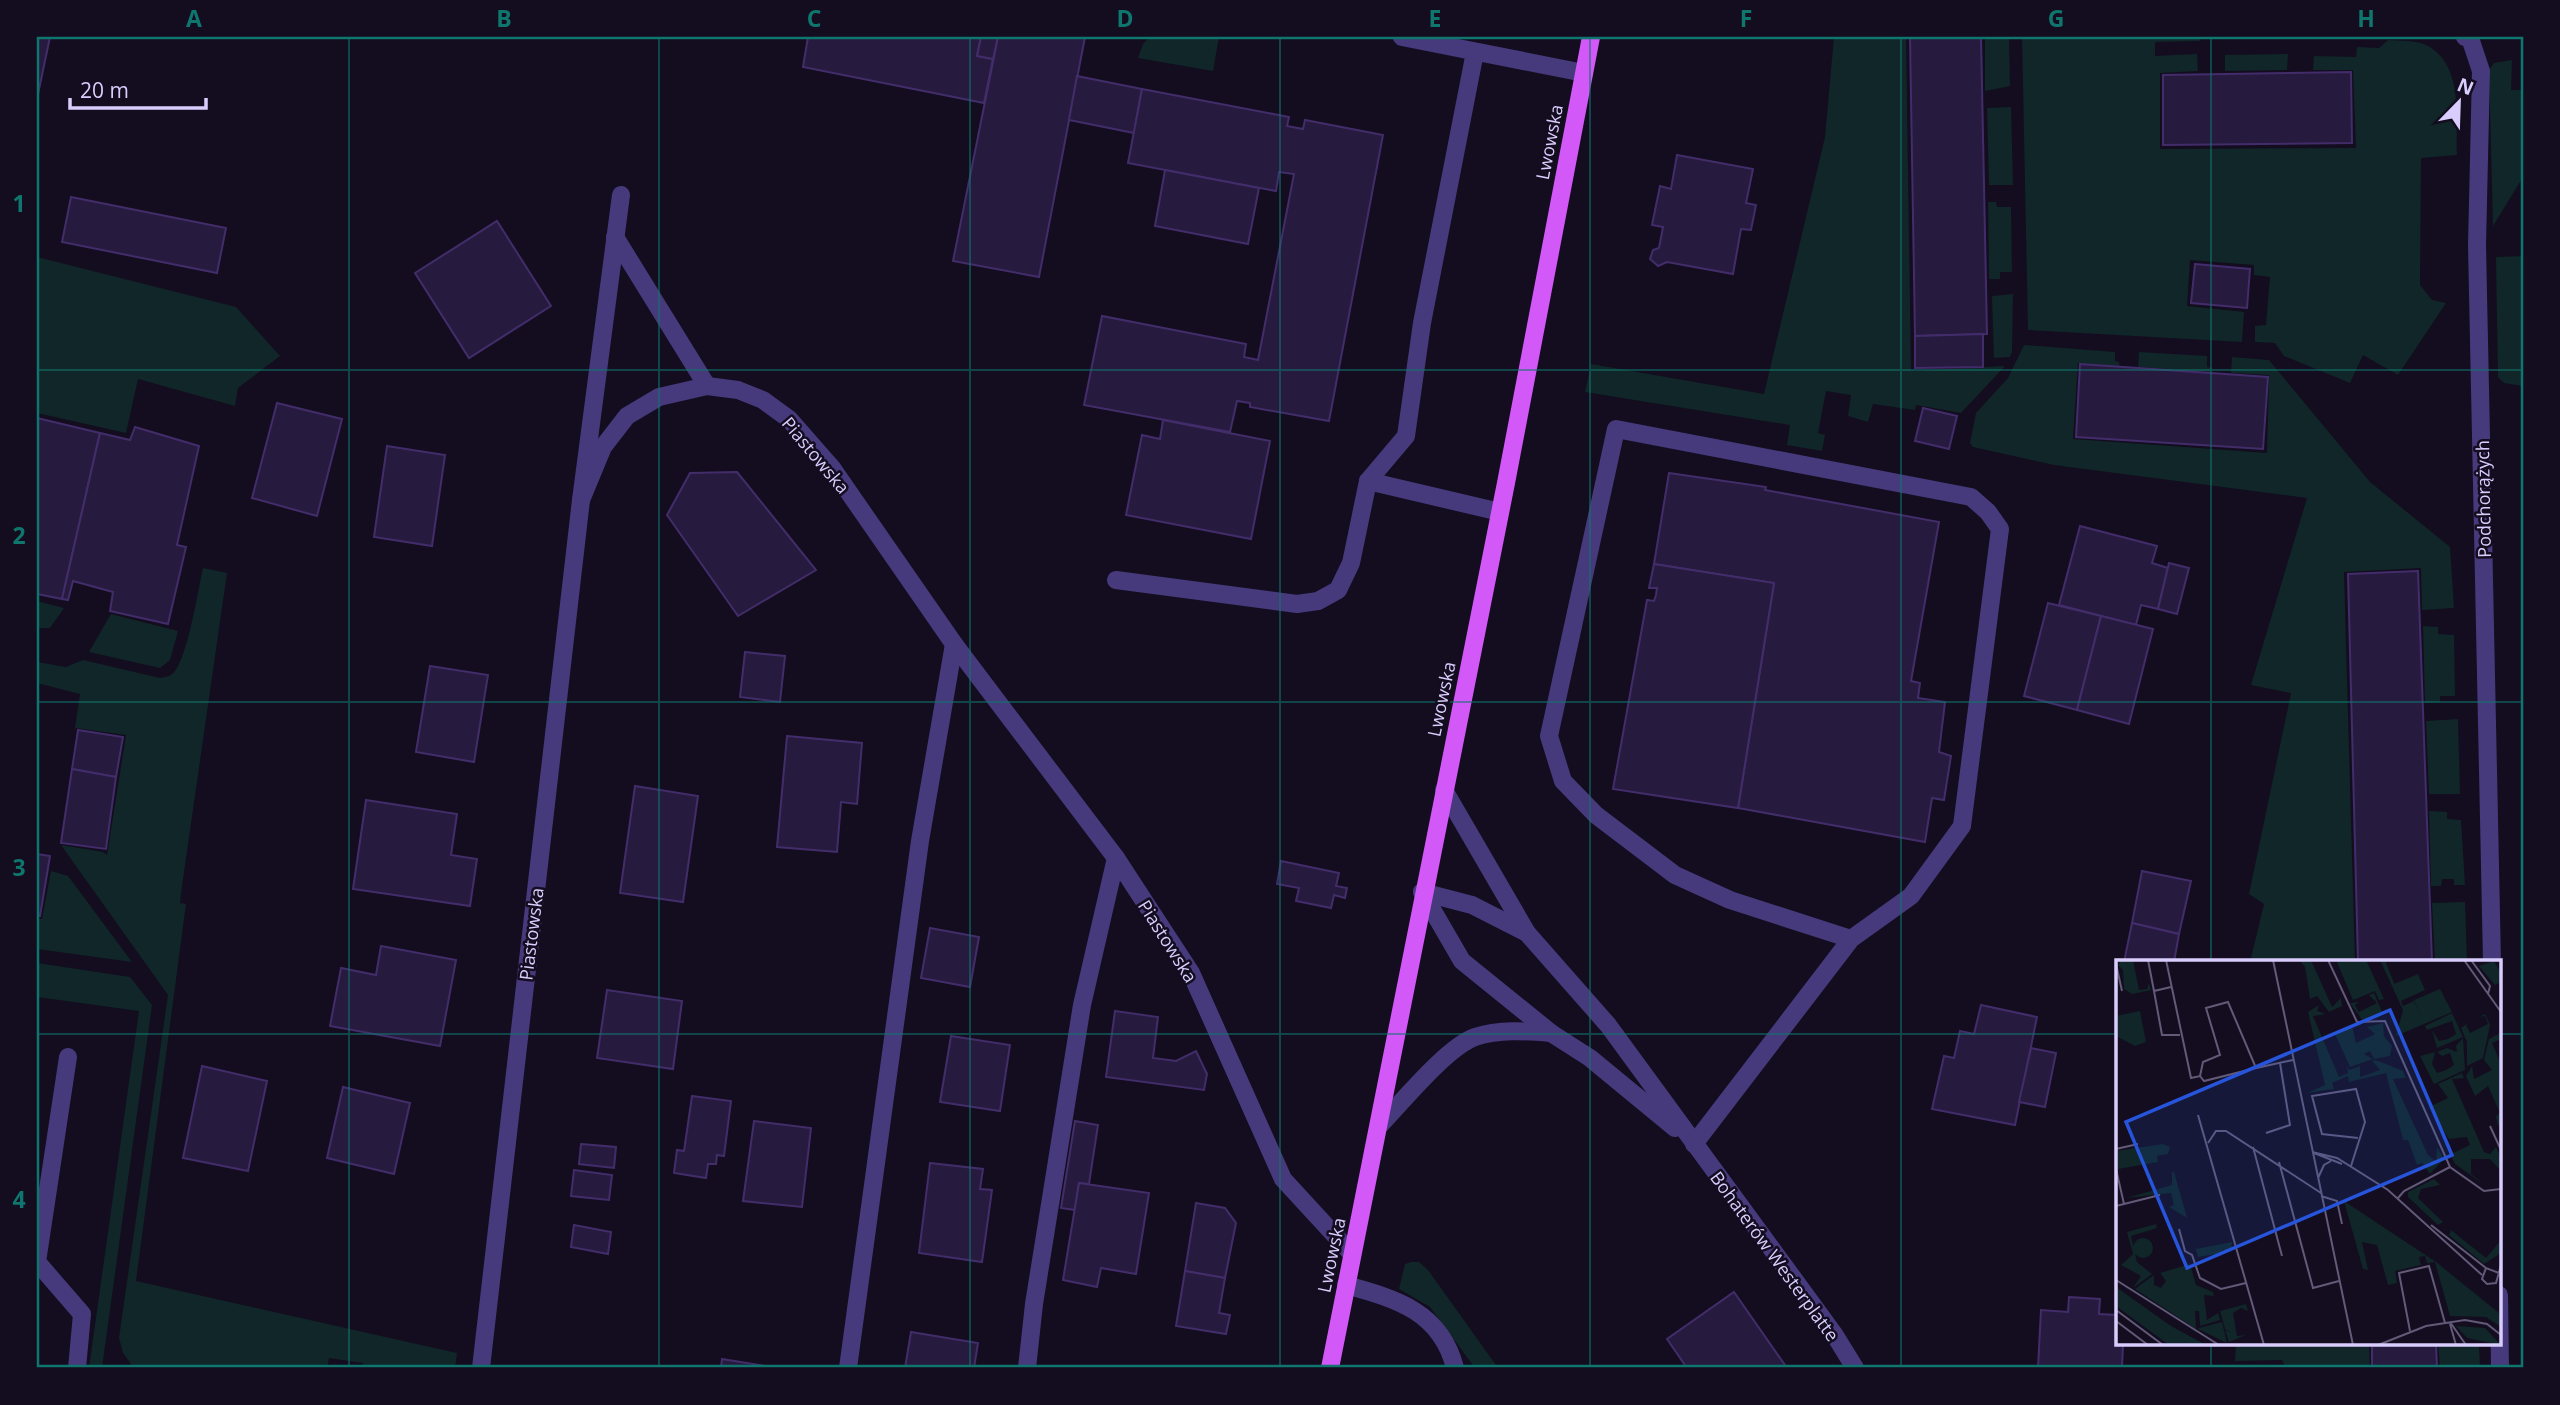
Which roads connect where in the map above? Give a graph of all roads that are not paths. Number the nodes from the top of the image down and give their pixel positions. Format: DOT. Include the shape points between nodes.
graph roads {
  1 [pos="1402,37"];
  2 [pos="1591,37"];
  3 [pos="2468,38"];
  4 [pos="1475,52"];
  5 [pos="1584,73"];
  6 [pos="621,195"];
  7 [pos="615,237"];
  8 [pos="707,386"];
  9 [pos="1368,481"];
  10 [pos="581,500"];
  11 [pos="1500,512"];
  12 [pos="1115,580"];
  13 [pos="954,643"];
  14 [pos="1444,790"];
  15 [pos="1116,858"];
  16 [pos="1422,892"];
  17 [pos="1527,933"];
  18 [pos="1852,939"];
  19 [pos="2492,960"];
  20 [pos="1551,1033"];
  21 [pos="68,1056"];
  22 [pos="1380,1125"];
  23 [pos="1694,1144"];
  24 [pos="1352,1254"];
  25 [pos="1346,1285"];
  26 [pos="2500,1346"];
  27 [pos="77,1368"];
  28 [pos="481,1368"];
  29 [pos="848,1368"];
  30 [pos="1027,1368"];
  31 [pos="1330,1368"];
  32 [pos="1455,1368"];
  33 [pos="1855,1368"];
  34 [pos="2500,1368"];
  1 -- 4 [label="street"];
  2 -- 5 [label="main road, Lwowska"];
  3 -- 19 [label="street, Podchorążych" via="2481,71 2477,246"];
  4 -- 5 [label="street"];
  4 -- 9 [label="street" via="1422,323 1406,436"];
  5 -- 11 [label="main road, Lwowska"];
  6 -- 7 [label="street, Piastowska"];
  7 -- 8 [label="street"];
  7 -- 10 [label="street, Piastowska"];
  8 -- 10 [label="street, Piastowska" via="659,397 627,416 603,447"];
  8 -- 13 [label="street, Piastowska" via="738,390 789,419 832,468"];
  9 -- 11 [label="street"];
  9 -- 12 [label="street" via="1350,563 1338,590 1318,600 1297,604"];
  10 -- 28 [label="street, Piastowska"];
  11 -- 14 [label="main road, Lwowska"];
  13 -- 15 [label="street, Piastowska"];
  13 -- 29 [label="street" via="920,841"];
  14 -- 16 [label="main road, Lwowska"];
  14 -- 17 [label="street, Bohaterów Westerplatte"];
  15 -- 24 [label="street, Piastowska" via="1191,973 1283,1179"];
  15 -- 30 [label="street" via="1082,1005"];
  16 -- 17 [label="street, Bohaterów Westerplatte" via="1472,905"];
  16 -- 20 [label="street, Bohaterów Westerplatte" via="1462,961"];
  16 -- 22 [label="main road, Lwowska"];
  17 -- 23 [label="street, Bohaterów Westerplatte" via="1608,1026"];
  18 -- 18 [label="street" via="1730,900 1675,875 1596,815 1563,781 1549,736 1616,429 1971,496 2000,529 1962,826 1911,896"];
  18 -- 23 [label="street"];
  20 -- 22 [label="street, Bohaterów Westerplatte" via="1519,1030 1474,1038 1441,1062"];
  20 -- 23 [label="street, Bohaterów Westerplatte"];
  21 -- 27 [label="street" via="37,1262 82,1314"];
  22 -- 24 [label="main road, Lwowska"];
  23 -- 33 [label="street, Bohaterów Westerplatte"];
  24 -- 25 [label="main road, Lwowska"];
  25 -- 31 [label="main road, Lwowska"];
  25 -- 32 [label="street" via="1388,1297 1424,1316 1449,1344"];
  26 -- 34 [label="street"];
}
